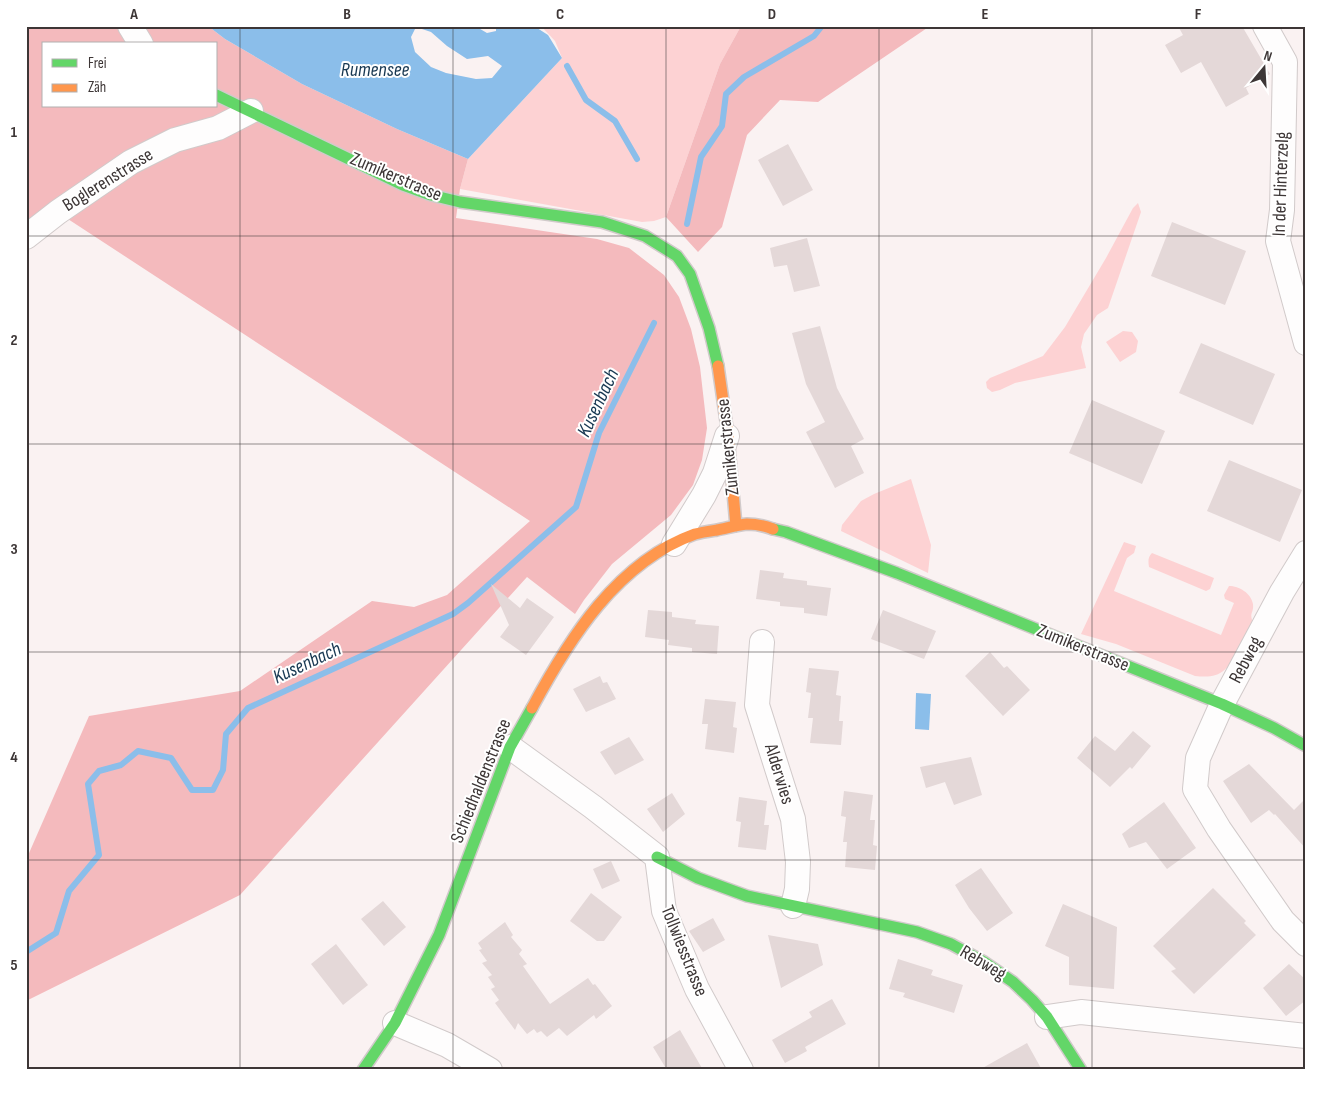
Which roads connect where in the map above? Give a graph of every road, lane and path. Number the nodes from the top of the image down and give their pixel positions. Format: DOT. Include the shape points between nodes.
graph roads {
  1 [pos="130,26"];
  2 [pos="1265,26"];
  3 [pos="140,42"];
  4 [pos="218,96"];
  5 [pos="251,110"];
  6 [pos="26,238"];
  7 [pos="1306,343"];
  8 [pos="728,435"];
  9 [pos="736,526"];
  10 [pos="674,544"];
  11 [pos="1306,553"];
  12 [pos="762,642"];
  13 [pos="1222,704"];
  14 [pos="510,746"];
  15 [pos="1306,746"];
  16 [pos="658,857"];
  17 [pos="793,906"];
  18 [pos="1306,944"];
  19 [pos="1047,1017"];
  20 [pos="395,1023"];
  21 [pos="1306,1036"];
  22 [pos="362,1070"];
  23 [pos="490,1070"];
  24 [pos="740,1070"];
  25 [pos="1081,1070"];
  1 -- 3 [label="street"];
  2 -- 7 [label="street, In der Hinterzelg" via="1285,62 1282,210 1278,242"];
  4 -- 5 [label="main road, Zumikerstrasse"];
  5 -- 6 [label="street, Boglerenstrasse" via="218,128 175,140 131,162"];
  5 -- 8 [label="main road, Zumikerstrasse" via="431,195 602,222 645,236 676,256 690,274 709,328"];
  8 -- 9 [label="main road, Zumikerstrasse"];
  8 -- 10 [label="street" via="715,473"];
  9 -- 10 [label="main road, Schiedhaldenstrasse" via="696,534"];
  9 -- 13 [label="main road, Zumikerstrasse" via="760,525 813,541"];
  10 -- 14 [label="main road, Schiedhaldenstrasse" via="639,565 585,622 552,669"];
  11 -- 13 [label="street, Rebweg"];
  12 -- 17 [label="street, Alderwies" via="757,705 793,819 798,862"];
  13 -- 15 [label="main road, Zumikerstrasse"];
  13 -- 18 [label="street, Rebweg" via="1198,758 1195,789 1283,921"];
  14 -- 16 [label="street"];
  14 -- 20 [label="main road, Schiedhaldenstrasse" via="442,929"];
  16 -- 17 [label="main road, Rebweg" via="698,878 747,896"];
  16 -- 24 [label="street, Tollwiesstrasse" via="664,911 697,989"];
  17 -- 19 [label="main road, Rebweg" via="916,932 951,944 1013,982"];
  19 -- 21 [label="street" via="1082,1012"];
  19 -- 25 [label="main road, Rebweg"];
  20 -- 22 [label="main road, Schiedhaldenstrasse"];
  20 -- 23 [label="street" via="448,1045"];
}
